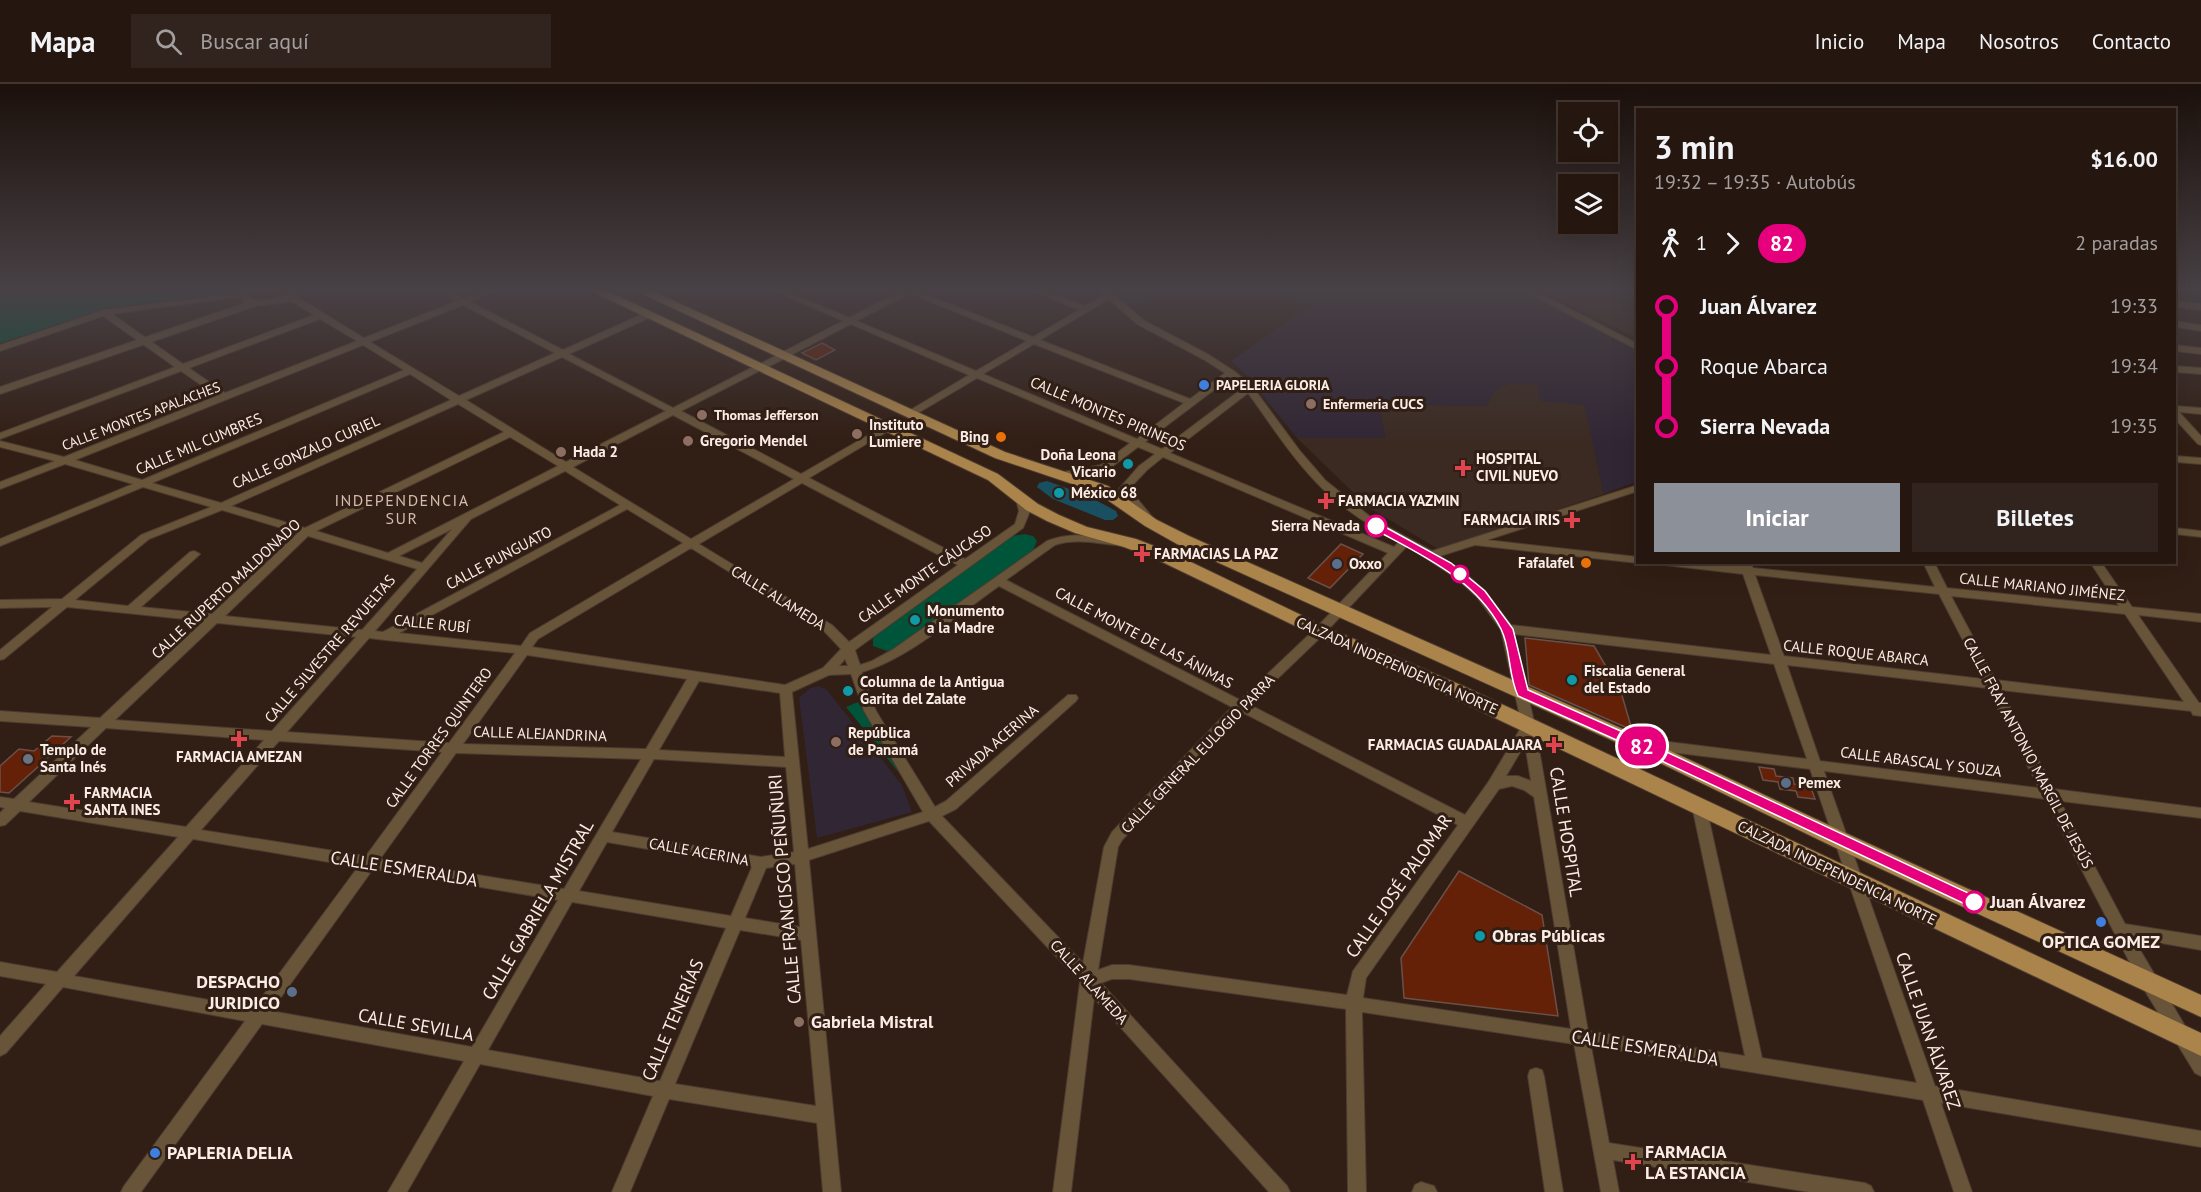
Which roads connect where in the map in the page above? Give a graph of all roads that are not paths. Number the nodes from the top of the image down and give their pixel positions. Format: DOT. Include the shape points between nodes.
graph roads {
  1 [pos="19,342"];
  2 [pos="132,342"];
  3 [pos="133,342"];
  4 [pos="144,342"];
  5 [pos="252,342"];
  6 [pos="366,342"];
  7 [pos="540,342"];
  8 [pos="590,342"];
  9 [pos="706,342"];
  10 [pos="751,342"];
  11 [pos="810,342"];
  12 [pos="899,342"];
  13 [pos="1030,342"];
  14 [pos="1037,342"];
  15 [pos="1175,342"];
  16 [pos="363,343"];
  17 [pos="0,348"];
  18 [pos="2176,348"];
  19 [pos="2201,351"];
  20 [pos="563,354"];
  21 [pos="782,356"];
  22 [pos="760,367"];
  23 [pos="182,368"];
  24 [pos="2176,369"];
  25 [pos="410,371"];
  26 [pos="2201,371"];
  27 [pos="1231,373"];
  28 [pos="976,374"];
  29 [pos="0,385"];
  30 [pos="1249,388"];
  31 [pos="0,391"];
  32 [pos="224,397"];
  33 [pos="458,401"];
  34 [pos="1192,403"];
  35 [pos="2176,411"];
  36 [pos="2201,411"];
  37 [pos="675,412"];
  38 [pos="2176,412"];
  39 [pos="910,414"];
  40 [pos="887,428"];
  41 [pos="510,433"];
  42 [pos="0,436"];
  43 [pos="2201,442"];
  44 [pos="1138,443"];
  45 [pos="0,444"];
  46 [pos="1162,453"];
  47 [pos="2176,459"];
  48 [pos="64,460"];
  49 [pos="2201,462"];
  50 [pos="566,468"];
  51 [pos="1062,475"];
  52 [pos="801,478"];
  53 [pos="143,483"];
  54 [pos="0,486"];
  55 [pos="1636,490"];
  56 [pos="1020,496"];
  57 [pos="627,505"];
  58 [pos="220,507"];
  59 [pos="466,519"];
  60 [pos="1151,523"];
  61 [pos="2176,531"];
  62 [pos="306,532"];
  63 [pos="2201,534"];
  64 [pos="1405,542"];
  65 [pos="0,543"];
  66 [pos="1130,543"];
  67 [pos="1475,543"];
  68 [pos="690,544"];
  69 [pos="1396,552"];
  70 [pos="194,554"];
  71 [pos="1431,555"];
  72 [pos="389,557"];
  73 [pos="1636,560"];
  74 [pos="967,564"];
  75 [pos="1698,564"];
  76 [pos="1929,564"];
  77 [pos="2096,564"];
  78 [pos="424,567"];
  79 [pos="1747,567"];
  80 [pos="999,581"];
  81 [pos="1943,591"];
  82 [pos="63,603"];
  83 [pos="0,604"];
  84 [pos="131,610"];
  85 [pos="2127,610"];
  86 [pos="1340,611"];
  87 [pos="214,618"];
  88 [pos="2201,618"];
  89 [pos="1507,629"];
  90 [pos="1320,631"];
  91 [pos="365,634"];
  92 [pos="385,636"];
  93 [pos="848,649"];
  94 [pos="523,650"];
  95 [pos="0,656"];
  96 [pos="1781,661"];
  97 [pos="856,670"];
  98 [pos="827,671"];
  99 [pos="694,678"];
  100 [pos="1992,684"];
  101 [pos="786,690"];
  102 [pos="1523,693"];
  103 [pos="1072,698"];
  104 [pos="1240,707"];
  105 [pos="2199,710"];
  106 [pos="0,716"];
  107 [pos="103,724"];
  108 [pos="1529,726"];
  109 [pos="275,736"];
  110 [pos="1636,743"];
  111 [pos="451,748"];
  112 [pos="651,754"];
  113 [pos="793,762"];
  114 [pos="1817,766"];
  115 [pos="1494,785"];
  116 [pos="1539,794"];
  117 [pos="2049,795"];
  118 [pos="0,802"];
  119 [pos="18,805"];
  120 [pos="1699,806"];
  121 [pos="2201,813"];
  122 [pos="932,815"];
  123 [pos="0,821"];
  124 [pos="1467,823"];
  125 [pos="189,833"];
  126 [pos="604,836"];
  127 [pos="1844,842"];
  128 [pos="801,857"];
  129 [pos="369,863"];
  130 [pos="761,863"];
  131 [pos="1856,883"];
  132 [pos="569,897"];
  133 [pos="735,924"];
  134 [pos="2120,930"];
  135 [pos="808,935"];
  136 [pos="2201,943"];
  137 [pos="0,969"];
  138 [pos="60,980"];
  139 [pos="1088,981"];
  140 [pos="2148,981"];
  141 [pos="1354,1002"];
  142 [pos="2201,1006"];
  143 [pos="257,1016"];
  144 [pos="1581,1038"];
  145 [pos="2192,1041"];
  146 [pos="0,1048"];
  147 [pos="476,1056"];
  148 [pos="1755,1065"];
  149 [pos="2201,1068"];
  150 [pos="1536,1076"];
  151 [pos="664,1090"];
  152 [pos="1929,1092"];
  153 [pos="825,1116"];
  154 [pos="2201,1138"];
  155 [pos="1602,1150"];
  156 [pos="130,1192"];
  157 [pos="397,1192"];
  158 [pos="621,1192"];
  159 [pos="832,1192"];
  160 [pos="1062,1192"];
  161 [pos="1281,1192"];
  162 [pos="1357,1192"];
  163 [pos="1554,1192"];
  164 [pos="1610,1192"];
  165 [pos="1865,1192"];
  166 [pos="1963,1192"];
  1 -- 17 [label="street"];
  2 -- 29 [label="street"];
  3 -- 31 [label="street"];
  4 -- 23 [label="street"];
  5 -- 23 [label="street"];
  6 -- 16 [label="street, CALLE MONTES APALACHES"];
  7 -- 20 [label="street"];
  8 -- 20 [label="street, CALLE GONZALO CURIEL"];
  9 -- 22 [label="main road, CALZADA INDEPENDENCIA NORTE"];
  10 -- 21 [label="main road, CALZADA INDEPENDENCIA NORTE"];
  11 -- 21 [label="street"];
  12 -- 28 [label="street, CALLE MONTES PIRINEOS"];
  13 -- 28 [label="street"];
  14 -- 34 [label="street"];
  15 -- 27 [label="street"];
  16 -- 25 [label="street, CALLE ALAMEDA"];
  16 -- 32 [label="street, CALLE MONTES APALACHES"];
  18 -- 19 [label="street"];
  20 -- 33 [label="street, CALLE GONZALO CURIEL"];
  20 -- 37 [label="street"];
  21 -- 22 [label="street"];
  21 -- 39 [label="main road, CALZADA INDEPENDENCIA NORTE"];
  22 -- 37 [label="street, CALLE SILVESTRE REVUELTAS"];
  22 -- 40 [label="main road, CALZADA INDEPENDENCIA NORTE"];
  23 -- 32 [label="street"];
  23 -- 42 [label="street"];
  24 -- 26 [label="street"];
  25 -- 33 [label="street, CALLE ALAMEDA"];
  25 -- 53 [label="street, CALLE MIL CUMBRES"];
  27 -- 30 [label="street"];
  27 -- 34 [label="street"];
  28 -- 39 [label="street"];
  28 -- 44 [label="street, CALLE MONTES PIRINEOS"];
  30 -- 46 [label="street"];
  30 -- 64 [label="street" via="1321,482 1352,509"];
  32 -- 48 [label="street, CALLE MONTES APALACHES"];
  33 -- 41 [label="street, CALLE ALAMEDA"];
  33 -- 58 [label="street, CALLE GONZALO CURIEL"];
  34 -- 44 [label="street"];
  35 -- 36 [label="street"];
  37 -- 50 [label="street, CALLE SILVESTRE REVUELTAS"];
  37 -- 52 [label="street"];
  38 -- 43 [label="street"];
  39 -- 51 [label="main road, CALZADA INDEPENDENCIA NORTE" via="1000,454"];
  40 -- 52 [label="street, CALLE TORRES QUINTERO"];
  40 -- 56 [label="main road, CALZADA INDEPENDENCIA NORTE" via="993,477"];
  41 -- 50 [label="street, CALLE ALAMEDA"];
  41 -- 62 [label="street, CALLE RUPERTO MALDONADO"];
  44 -- 46 [label="street, CALLE MONTES PIRINEOS"];
  44 -- 51 [label="street" via="1105,467"];
  45 -- 48 [label="street"];
  46 -- 60 [label="street" via="1124,489 1128,499 1148,514"];
  46 -- 69 [label="street, CALLE MONTES PIRINEOS"];
  47 -- 49 [label="street"];
  48 -- 53 [label="street"];
  48 -- 54 [label="street, CALLE MONTES APALACHES"];
  50 -- 57 [label="street, CALLE ALAMEDA"];
  50 -- 59 [label="street, CALLE SILVESTRE REVUELTAS"];
  51 -- 60 [label="main road, CALZADA INDEPENDENCIA NORTE" via="1114,496"];
  52 -- 68 [label="street, CALLE TORRES QUINTERO"];
  52 -- 74 [label="street"];
  53 -- 58 [label="street"];
  53 -- 65 [label="street, CALLE MIL CUMBRES"];
  55 -- 67 [label="street"];
  56 -- 66 [label="main road, CALZADA INDEPENDENCIA NORTE" via="1032,507 1081,530"];
  56 -- 74 [label="street, CALLE MONTE CÁUCASO" via="1025,505 1019,526"];
  57 -- 68 [label="street, CALLE ALAMEDA"];
  57 -- 92 [label="street, CALLE PUNGUATO"];
  58 -- 62 [label="street"];
  58 -- 82 [label="street, CALLE GONZALO CURIEL" via="145,537"];
  59 -- 72 [label="street"];
  59 -- 78 [label="street, CALLE SILVESTRE REVUELTAS"];
  60 -- 86 [label="main road, CALZADA INDEPENDENCIA NORTE"];
  61 -- 63 [label="street"];
  62 -- 72 [label="street"];
  62 -- 87 [label="street, CALLE RUPERTO MALDONADO"];
  64 -- 69 [label="street, CALLE GENERAL EULOGIO PARRA"];
  64 -- 71 [label="street"];
  66 -- 80 [label="street, CALLE MONTE CÁUCASO" via="1066,536"];
  66 -- 90 [label="main road, CALZADA INDEPENDENCIA NORTE"];
  67 -- 71 [label="street"];
  67 -- 73 [label="street"];
  68 -- 93 [label="street, CALLE ALAMEDA" via="828,628"];
  68 -- 94 [label="street, CALLE TORRES QUINTERO" via="534,636"];
  69 -- 86 [label="street, CALLE GENERAL EULOGIO PARRA"];
  70 -- 84 [label="street"];
  71 -- 89 [label="street" via="1481,594"];
  72 -- 78 [label="street"];
  74 -- 93 [label="street, CALLE MONTE CÁUCASO"];
  75 -- 79 [label="street, CALLE MARIANO JIMÉNEZ"];
  76 -- 81 [label="street, CALLE FRAY ANTONIO MARGIL DE JESÚS"];
  77 -- 85 [label="street"];
  78 -- 91 [label="street, CALLE SILVESTRE REVUELTAS"];
  79 -- 81 [label="street, CALLE MARIANO JIMÉNEZ"];
  79 -- 96 [label="street"];
  80 -- 97 [label="street, CALLE MONTE CÁUCASO" via="896,653"];
  80 -- 104 [label="street, CALLE MONTE DE LAS ÁNIMAS"];
  81 -- 85 [label="street, CALLE MARIANO JIMÉNEZ"];
  81 -- 100 [label="street, CALLE FRAY ANTONIO MARGIL DE JESÚS"];
  82 -- 83 [label="street, CALLE RUBÍ"];
  82 -- 84 [label="street, CALLE RUBÍ"];
  82 -- 95 [label="street, CALLE GONZALO CURIEL"];
  84 -- 87 [label="street, CALLE RUBÍ"];
  85 -- 88 [label="street, CALLE MARIANO JIMÉNEZ"];
  85 -- 105 [label="street"];
  86 -- 90 [label="street, CALLE GENERAL EULOGIO PARRA"];
  86 -- 102 [label="main road, CALZADA INDEPENDENCIA NORTE"];
  87 -- 91 [label="street, CALLE RUBÍ"];
  87 -- 107 [label="street, CALLE RUPERTO MALDONADO"];
  89 -- 96 [label="street, CALLE ROQUE ABARCA"];
  89 -- 102 [label="street, CALLE HOSPITAL"];
  90 -- 104 [label="street, CALLE GENERAL EULOGIO PARRA"];
  90 -- 108 [label="main road, CALZADA INDEPENDENCIA NORTE"];
  91 -- 92 [label="street, CALLE RUBÍ"];
  91 -- 109 [label="street, CALLE SILVESTRE REVUELTAS"];
  92 -- 94 [label="street, CALLE RUBÍ"];
  93 -- 97 [label="street, CALLE ALAMEDA"];
  93 -- 98 [label="street, CALLE MONTE CÁUCASO"];
  94 -- 99 [label="street, CALLE RUBÍ"];
  94 -- 111 [label="street, CALLE TORRES QUINTERO"];
  96 -- 100 [label="street, CALLE ROQUE ABARCA"];
  96 -- 114 [label="street"];
  97 -- 98 [label="street, CALLE MONTE CÁUCASO"];
  97 -- 122 [label="street, CALLE ALAMEDA" via="870,711"];
  98 -- 101 [label="street, CALLE MONTE CÁUCASO"];
  99 -- 101 [label="street, CALLE RUBÍ"];
  99 -- 112 [label="street, CALLE GABRIELA MISTRAL"];
  100 -- 105 [label="street, CALLE ROQUE ABARCA"];
  100 -- 117 [label="street, CALLE FRAY ANTONIO MARGIL DE JESÚS"];
  101 -- 113 [label="street, CALLE FRANCISCO PEÑUÑURI"];
  102 -- 108 [label="street, CALLE HOSPITAL"];
  102 -- 110 [label="main road, CALZADA INDEPENDENCIA NORTE"];
  103 -- 122 [label="street, PRIVADA ACERINA" via="958,799"];
  104 -- 124 [label="street, CALLE MONTE DE LAS ÁNIMAS"];
  104 -- 139 [label="street, CALLE GENERAL EULOGIO PARRA" via="1117,836 1111,847"];
  106 -- 107 [label="street, CALLE ALEJANDRINA"];
  107 -- 109 [label="street, CALLE ALEJANDRINA"];
  107 -- 119 [label="street, CALLE RUPERTO MALDONADO"];
  108 -- 115 [label="street, CALLE JOSÉ PALOMAR"];
  108 -- 116 [label="street, CALLE HOSPITAL"];
  108 -- 120 [label="main road, CALZADA INDEPENDENCIA NORTE"];
  109 -- 111 [label="street, CALLE ALEJANDRINA"];
  109 -- 125 [label="street, CALLE SILVESTRE REVUELTAS"];
  110 -- 114 [label="street, CALLE ABASCAL Y SOUZA"];
  110 -- 127 [label="main road, CALZADA INDEPENDENCIA NORTE"];
  111 -- 112 [label="street, CALLE ALEJANDRINA"];
  111 -- 129 [label="street, CALLE TORRES QUINTERO"];
  112 -- 113 [label="street, CALLE ALEJANDRINA"];
  112 -- 126 [label="street, CALLE GABRIELA MISTRAL"];
  113 -- 128 [label="street, CALLE FRANCISCO PEÑUÑURI"];
  114 -- 117 [label="street, CALLE ABASCAL Y SOUZA"];
  114 -- 127 [label="street"];
  115 -- 116 [label="street" via="1522,782"];
  115 -- 124 [label="street, CALLE JOSÉ PALOMAR"];
  116 -- 144 [label="street, CALLE HOSPITAL"];
  117 -- 121 [label="street, CALLE ABASCAL Y SOUZA"];
  117 -- 134 [label="street, CALLE FRAY ANTONIO MARGIL DE JESÚS"];
  118 -- 119 [label="street, CALLE ESMERALDA"];
  119 -- 123 [label="street, CALLE RUPERTO MALDONADO"];
  119 -- 125 [label="street, CALLE ESMERALDA"];
  120 -- 131 [label="main road, CALZADA INDEPENDENCIA NORTE"];
  120 -- 148 [label="street"];
  122 -- 128 [label="street, CALLE ACERINA"];
  122 -- 139 [label="street, CALLE ALAMEDA"];
  124 -- 141 [label="street, CALLE JOSÉ PALOMAR" via="1359,976"];
  125 -- 129 [label="street, CALLE ESMERALDA"];
  125 -- 138 [label="street, CALLE SILVESTRE REVUELTAS"];
  126 -- 130 [label="street, CALLE ACERINA"];
  126 -- 132 [label="street, CALLE GABRIELA MISTRAL"];
  127 -- 131 [label="street"];
  127 -- 140 [label="main road, CALZADA INDEPENDENCIA NORTE"];
  128 -- 130 [label="street, CALLE ACERINA"];
  128 -- 135 [label="street, CALLE FRANCISCO PEÑUÑURI"];
  129 -- 132 [label="street, CALLE ESMERALDA"];
  129 -- 143 [label="street, CALLE TORRES QUINTERO"];
  130 -- 133 [label="street, CALLE TENERÍAS"];
  131 -- 145 [label="main road, CALZADA INDEPENDENCIA NORTE"];
  131 -- 152 [label="street, CALLE JUAN ÁLVAREZ"];
  132 -- 133 [label="street, CALLE ESMERALDA"];
  132 -- 147 [label="street, CALLE GABRIELA MISTRAL"];
  133 -- 135 [label="street, CALLE ESMERALDA"];
  133 -- 151 [label="street, CALLE TENERÍAS"];
  134 -- 136 [label="street"];
  134 -- 140 [label="street, CALLE FRAY ANTONIO MARGIL DE JESÚS"];
  135 -- 153 [label="street, CALLE FRANCISCO PEÑUÑURI"];
  137 -- 138 [label="street, CALLE SEVILLA"];
  138 -- 143 [label="street, CALLE SEVILLA"];
  138 -- 146 [label="street, CALLE SILVESTRE REVUELTAS"];
  139 -- 141 [label="street, CALLE ESMERALDA" via="1112,972 1129,972"];
  139 -- 160 [label="street, CALLE GENERAL EULOGIO PARRA"];
  139 -- 161 [label="street, CALLE ALAMEDA"];
  140 -- 142 [label="main road, CALZADA INDEPENDENCIA NORTE"];
  140 -- 145 [label="street, CALLE FRAY ANTONIO MARGIL DE JESÚS"];
  141 -- 144 [label="street, CALLE ESMERALDA"];
  141 -- 162 [label="street, CALLE JOSÉ PALOMAR"];
  143 -- 147 [label="street, CALLE SEVILLA"];
  143 -- 156 [label="street, CALLE TORRES QUINTERO"];
  144 -- 148 [label="street, CALLE ESMERALDA"];
  144 -- 155 [label="street, CALLE HOSPITAL"];
  145 -- 149 [label="street, CALLE FRAY ANTONIO MARGIL DE JESÚS"];
  147 -- 151 [label="street, CALLE SEVILLA"];
  147 -- 157 [label="street, CALLE GABRIELA MISTRAL"];
  148 -- 152 [label="street, CALLE ESMERALDA"];
  150 -- 163 [label="street"];
  151 -- 153 [label="street, CALLE SEVILLA"];
  151 -- 158 [label="street, CALLE TENERÍAS"];
  152 -- 154 [label="street, CALLE ESMERALDA"];
  152 -- 166 [label="street, CALLE JUAN ÁLVAREZ"];
  153 -- 159 [label="street, CALLE FRANCISCO PEÑUÑURI"];
  155 -- 164 [label="street, CALLE HOSPITAL"];
  155 -- 165 [label="street"];
}
